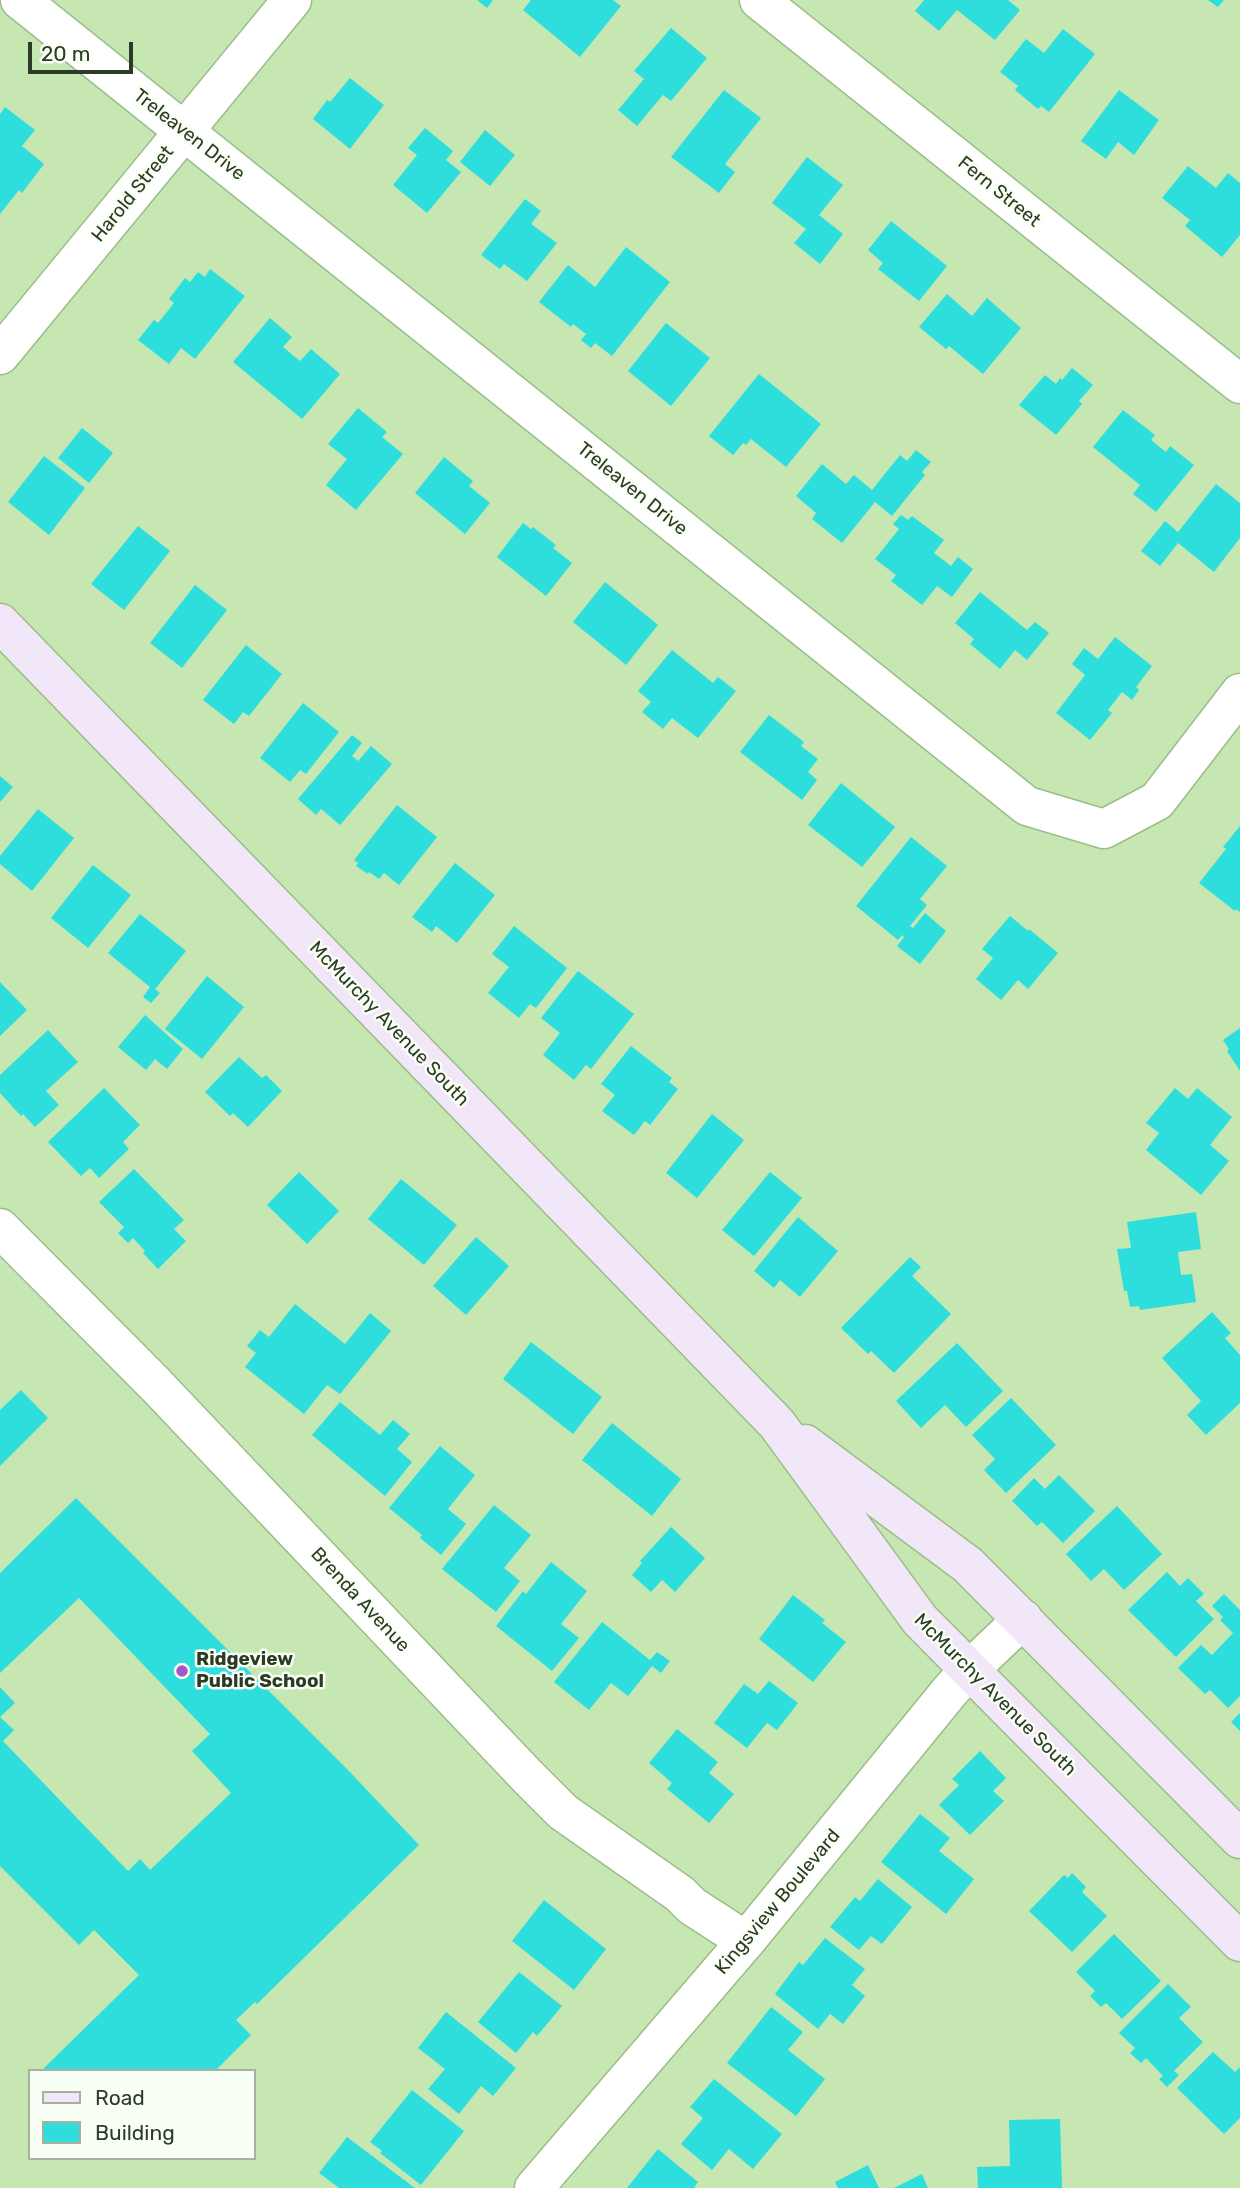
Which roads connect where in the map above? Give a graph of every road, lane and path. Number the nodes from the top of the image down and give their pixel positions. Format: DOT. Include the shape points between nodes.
graph roads {
  1 [pos="20,0"];
  2 [pos="292,0"];
  3 [pos="759,0"];
  4 [pos="184,131"];
  5 [pos="0,355"];
  6 [pos="1240,384"];
  7 [pos="0,623"];
  8 [pos="1240,693"];
  9 [pos="0,1228"];
  10 [pos="778,1424"];
  11 [pos="1023,1619"];
  12 [pos="969,1670"];
  13 [pos="1240,1839"];
  14 [pos="746,1941"];
  15 [pos="1240,1942"];
  16 [pos="534,2188"];
  1 -- 4 [label="street, Treleaven Drive"];
  2 -- 4 [label="street, Harold Street"];
  3 -- 6 [label="street, Fern Street"];
  4 -- 5 [label="street, Harold Street"];
  4 -- 8 [label="street, Treleaven Drive" via="1027,806 1104,829 1157,801"];
  7 -- 10 [label="street, McMurchy Avenue South"];
  9 -- 14 [label="street, Brenda Avenue" via="563,1812"];
  10 -- 11 [label="street, McMurchy Avenue South" via="958,1556"];
  10 -- 12 [label="street, McMurchy Avenue South" via="910,1609"];
  11 -- 12 [label="street, Kingsview Boulevard"];
  11 -- 13 [label="street, McMurchy Avenue South"];
  12 -- 14 [label="street, Kingsview Boulevard"];
  12 -- 15 [label="street, McMurchy Avenue South"];
  14 -- 16 [label="street, Kingsview Boulevard"];
}
